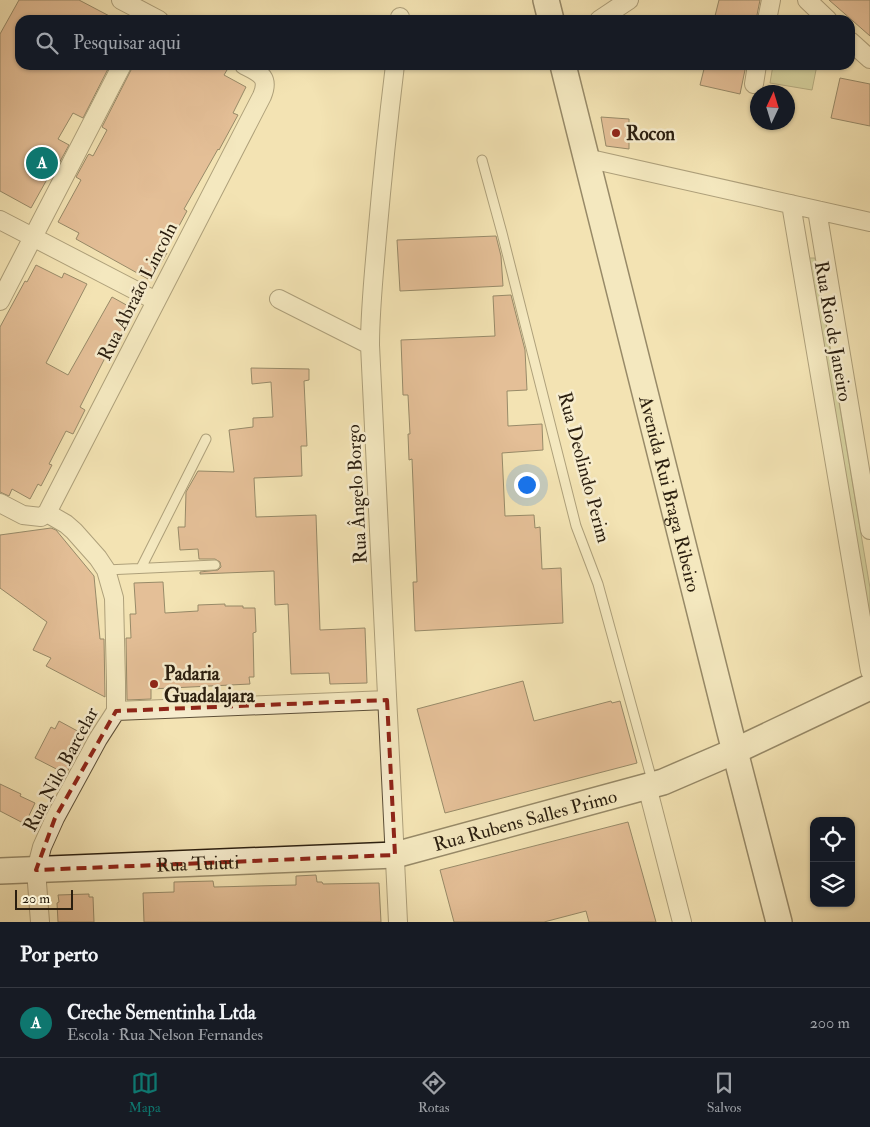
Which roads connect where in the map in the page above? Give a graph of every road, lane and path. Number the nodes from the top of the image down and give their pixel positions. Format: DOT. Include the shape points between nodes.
graph roads {
  1 [pos="121,0"];
  2 [pos="546,0"];
  3 [pos="629,0"];
  4 [pos="770,0"];
  5 [pos="807,0"];
  6 [pos="145,15"];
  7 [pos="550,15"];
  8 [pos="606,15"];
  9 [pos="767,15"];
  10 [pos="823,15"];
  11 [pos="855,46"];
  12 [pos="870,59"];
  13 [pos="119,70"];
  14 [pos="252,70"];
  15 [pos="394,70"];
  16 [pos="564,70"];
  17 [pos="757,70"];
  18 [pos="754,84"];
  19 [pos="586,158"];
  20 [pos="482,160"];
  21 [pos="791,204"];
  22 [pos="817,210"];
  23 [pos="0,220"];
  24 [pos="870,222"];
  25 [pos="33,237"];
  26 [pos="279,300"];
  27 [pos="0,301"];
  28 [pos="156,301"];
  29 [pos="370,345"];
  30 [pos="206,440"];
  31 [pos="0,502"];
  32 [pos="44,515"];
  33 [pos="870,530"];
  34 [pos="216,565"];
  35 [pos="141,568"];
  36 [pos="106,570"];
  37 [pos="870,671"];
  38 [pos="870,687"];
  39 [pos="387,700"];
  40 [pos="116,711"];
  41 [pos="735,751"];
  42 [pos="650,785"];
  43 [pos="395,854"];
  44 [pos="36,870"];
  45 [pos="0,871"];
  46 [pos="40,922"];
  47 [pos="398,922"];
  48 [pos="682,922"];
  49 [pos="779,922"];
  1 -- 6 [label="street"];
  2 -- 7 [label="main road"];
  3 -- 8 [label="street"];
  4 -- 9 [label="street"];
  5 -- 10 [label="street"];
  11 -- 12 [label="street"];
  13 -- 25 [label="street"];
  14 -- 28 [label="street, Rua Abraão Lincoln" via="262,76 266,88"];
  15 -- 29 [label="street, Rua Ângelo Borgo" via="379,204"];
  16 -- 19 [label="main road, Avenida Rui Braga Ribeiro"];
  17 -- 18 [label="street"];
  19 -- 21 [label="street"];
  19 -- 41 [label="main road, Avenida Rui Braga Ribeiro"];
  20 -- 42 [label="lane, Rua Deolindo Perim" via="576,526 598,584"];
  21 -- 22 [label="street"];
  21 -- 37 [label="street, Rua Rio de Janeiro"];
  22 -- 24 [label="street"];
  22 -- 33 [label="street, Rua Rio de Janeiro"];
  23 -- 25 [label="street"];
  25 -- 27 [label="street"];
  25 -- 28 [label="street"];
  26 -- 29 [label="street"];
  28 -- 32 [label="street, Rua Abraão Lincoln"];
  29 -- 39 [label="street, Rua Ângelo Borgo"];
  30 -- 35 [label="lane"];
  31 -- 32 [label="street, Rua Nilo Barcelar" via="23,515"];
  32 -- 36 [label="street, Rua Nilo Barcelar" via="74,531"];
  34 -- 35 [label="lane"];
  35 -- 36 [label="lane"];
  36 -- 40 [label="street, Rua Nilo Barcelar" via="114,598"];
  38 -- 41 [label="main road, Rua Rubens Salles Primo"];
  39 -- 40 [label="street"];
  39 -- 43 [label="street, Rua Ângelo Borgo"];
  40 -- 44 [label="street, Rua Nilo Barcelar" via="55,818"];
  41 -- 42 [label="main road, Rua Rubens Salles Primo"];
  41 -- 49 [label="main road, Avenida Rui Braga Ribeiro"];
  42 -- 43 [label="main road, Rua Rubens Salles Primo"];
  42 -- 48 [label="street, Rua Deolindo Perim"];
  43 -- 44 [label="main road, Rua Tuiuti"];
  43 -- 47 [label="street, Rua Ângelo Borgo"];
  44 -- 45 [label="main road, Rua Tuiuti"];
  44 -- 46 [label="street, Rua Nilo Barcelar"];
}
